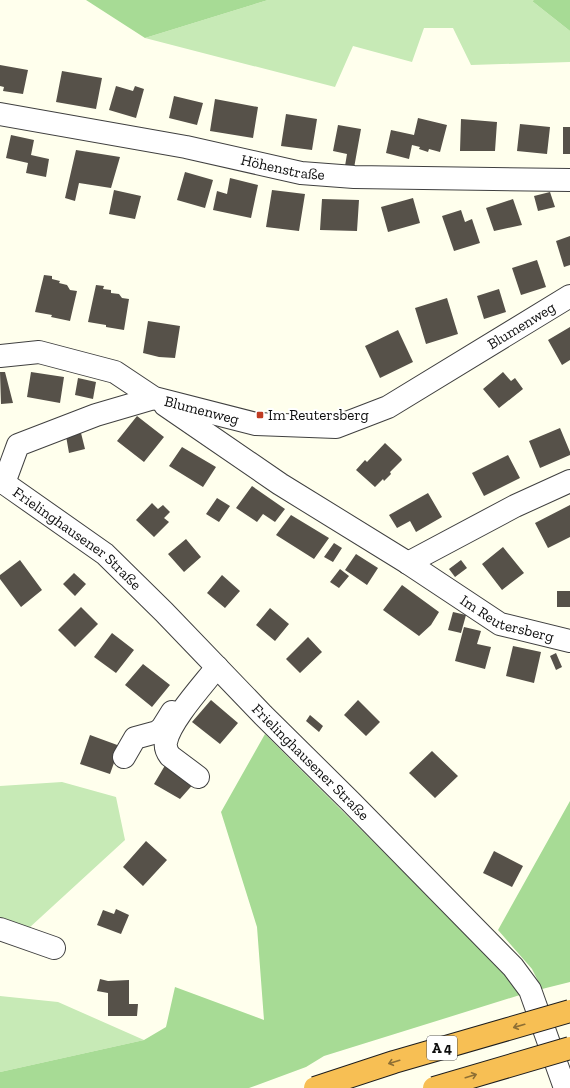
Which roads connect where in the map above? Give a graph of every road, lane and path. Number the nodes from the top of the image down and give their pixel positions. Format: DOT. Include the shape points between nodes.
graph roads {
  1 [pos="0,114"];
  2 [pos="570,180"];
  3 [pos="570,296"];
  4 [pos="0,356"];
  5 [pos="154,398"];
  6 [pos="570,481"];
  7 [pos="2,483"];
  8 [pos="408,563"];
  9 [pos="570,641"];
  10 [pos="211,662"];
  11 [pos="124,757"];
  12 [pos="198,776"];
  13 [pos="0,929"];
  14 [pos="54,948"];
  15 [pos="570,1011"];
  16 [pos="570,1048"];
  17 [pos="315,1088"];
  18 [pos="434,1088"];
  19 [pos="565,1088"];
  1 -- 2 [label="street, Höhenstraße" via="186,147 301,173 354,177"];
  3 -- 5 [label="street, Blumenweg" via="388,407 336,427 256,424"];
  4 -- 5 [label="street, Blumenweg" via="39,352 115,372"];
  5 -- 7 [label="street" via="96,414 18,445"];
  5 -- 8 [label="street, Im Reutersberg" via="280,484"];
  6 -- 8 [label="street" via="515,506"];
  7 -- 10 [label="street, Frielinghausener Straße" via="105,554"];
  8 -- 9 [label="street, Im Reutersberg" via="500,624"];
  10 -- 11 [label="street" via="162,728 152,734 135,738"];
  10 -- 12 [label="street" via="172,726 166,742 170,756"];
  10 -- 19 [label="street, Frielinghausener Straße" via="513,968 530,990"];
  13 -- 14 [label="street"];
  15 -- 17 [label="highway, A 4, one-way, bridge" via="394,1062"];
  18 -- 16 [label="highway, A 4, one-way, bridge"];
}
